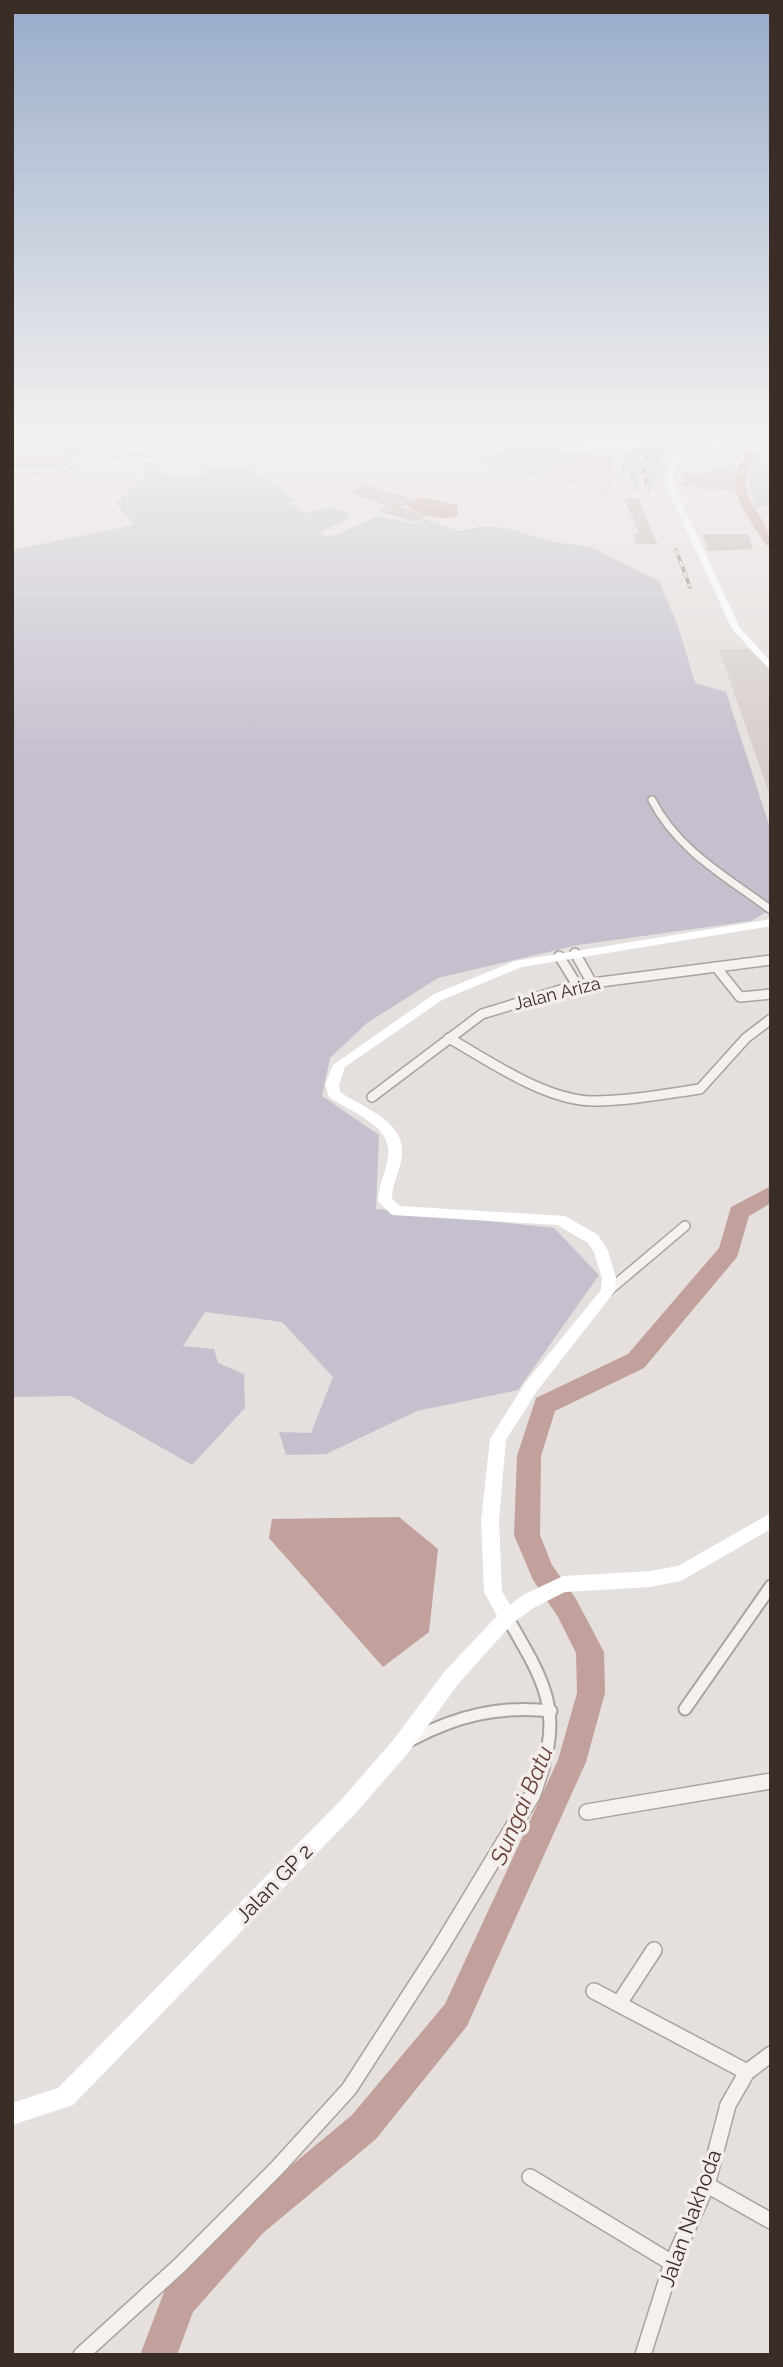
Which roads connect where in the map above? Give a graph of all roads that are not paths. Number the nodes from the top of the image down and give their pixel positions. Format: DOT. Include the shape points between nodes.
graph roads {
  1 [pos="696,543"];
  2 [pos="771,668"];
  3 [pos="652,800"];
  4 [pos="771,910"];
  5 [pos="771,922"];
  6 [pos="575,953"];
  7 [pos="559,956"];
  8 [pos="771,960"];
  9 [pos="716,967"];
  10 [pos="592,983"];
  11 [pos="577,985"];
  12 [pos="771,993"];
  13 [pos="771,1019"];
  14 [pos="449,1038"];
  15 [pos="372,1097"];
  16 [pos="685,1226"];
  17 [pos="608,1291"];
  18 [pos="771,1520"];
  19 [pos="771,1586"];
  20 [pos="507,1617"];
  21 [pos="685,1709"];
  22 [pos="551,1710"];
  23 [pos="401,1745"];
  24 [pos="771,1781"];
  25 [pos="587,1812"];
  26 [pos="654,1950"];
  27 [pos="594,1991"];
  28 [pos="620,2002"];
  29 [pos="771,2054"];
  30 [pos="747,2072"];
  31 [pos="12,2114"];
  32 [pos="530,2177"];
  33 [pos="707,2185"];
  34 [pos="771,2221"];
  35 [pos="671,2263"];
  36 [pos="81,2355"];
  37 [pos="643,2355"];
  1 -- 2 [label="street" via="743,640"];
  3 -- 4 [label="street" via="682,842 724,879"];
  5 -- 6 [label="street"];
  6 -- 7 [label="street"];
  6 -- 10 [label="street"];
  7 -- 11 [label="street"];
  7 -- 17 [label="street" via="519,964 438,997 339,1065 332,1084 334,1094 388,1129 394,1140 396,1156 384,1188 385,1201 397,1211 560,1220 593,1239 609,1278"];
  8 -- 9 [label="street, Jalan Ariza"];
  9 -- 10 [label="street, Jalan Ariza"];
  9 -- 12 [label="street" via="740,997"];
  10 -- 11 [label="street, Jalan Ariza"];
  11 -- 14 [label="street, Jalan Ariza" via="482,1014"];
  13 -- 14 [label="street" via="746,1038 700,1089 590,1101 545,1091"];
  14 -- 15 [label="street, Jalan Ariza"];
  16 -- 17 [label="street"];
  17 -- 20 [label="street" via="531,1387 498,1439 490,1521 493,1592"];
  18 -- 20 [label="street, Jalan GP 2" via="681,1573 563,1584"];
  19 -- 21 [label="street"];
  20 -- 22 [label="street" via="542,1680"];
  20 -- 23 [label="street, Jalan GP 2" via="452,1677"];
  22 -- 23 [label="street" via="522,1706 457,1716"];
  22 -- 36 [label="street" via="549,1748 533,1794 349,2089 180,2266"];
  23 -- 31 [label="street, Jalan GP 2" via="348,1807 65,2097"];
  24 -- 25 [label="street"];
  26 -- 28 [label="street"];
  27 -- 28 [label="street"];
  28 -- 30 [label="street"];
  29 -- 30 [label="street, Jalan Nakhoda"];
  30 -- 33 [label="street, Jalan Nakhoda" via="728,2105"];
  32 -- 35 [label="street"];
  33 -- 34 [label="street"];
  33 -- 35 [label="street, Jalan Nakhoda"];
  35 -- 37 [label="street, Jalan Nakhoda"];
}
